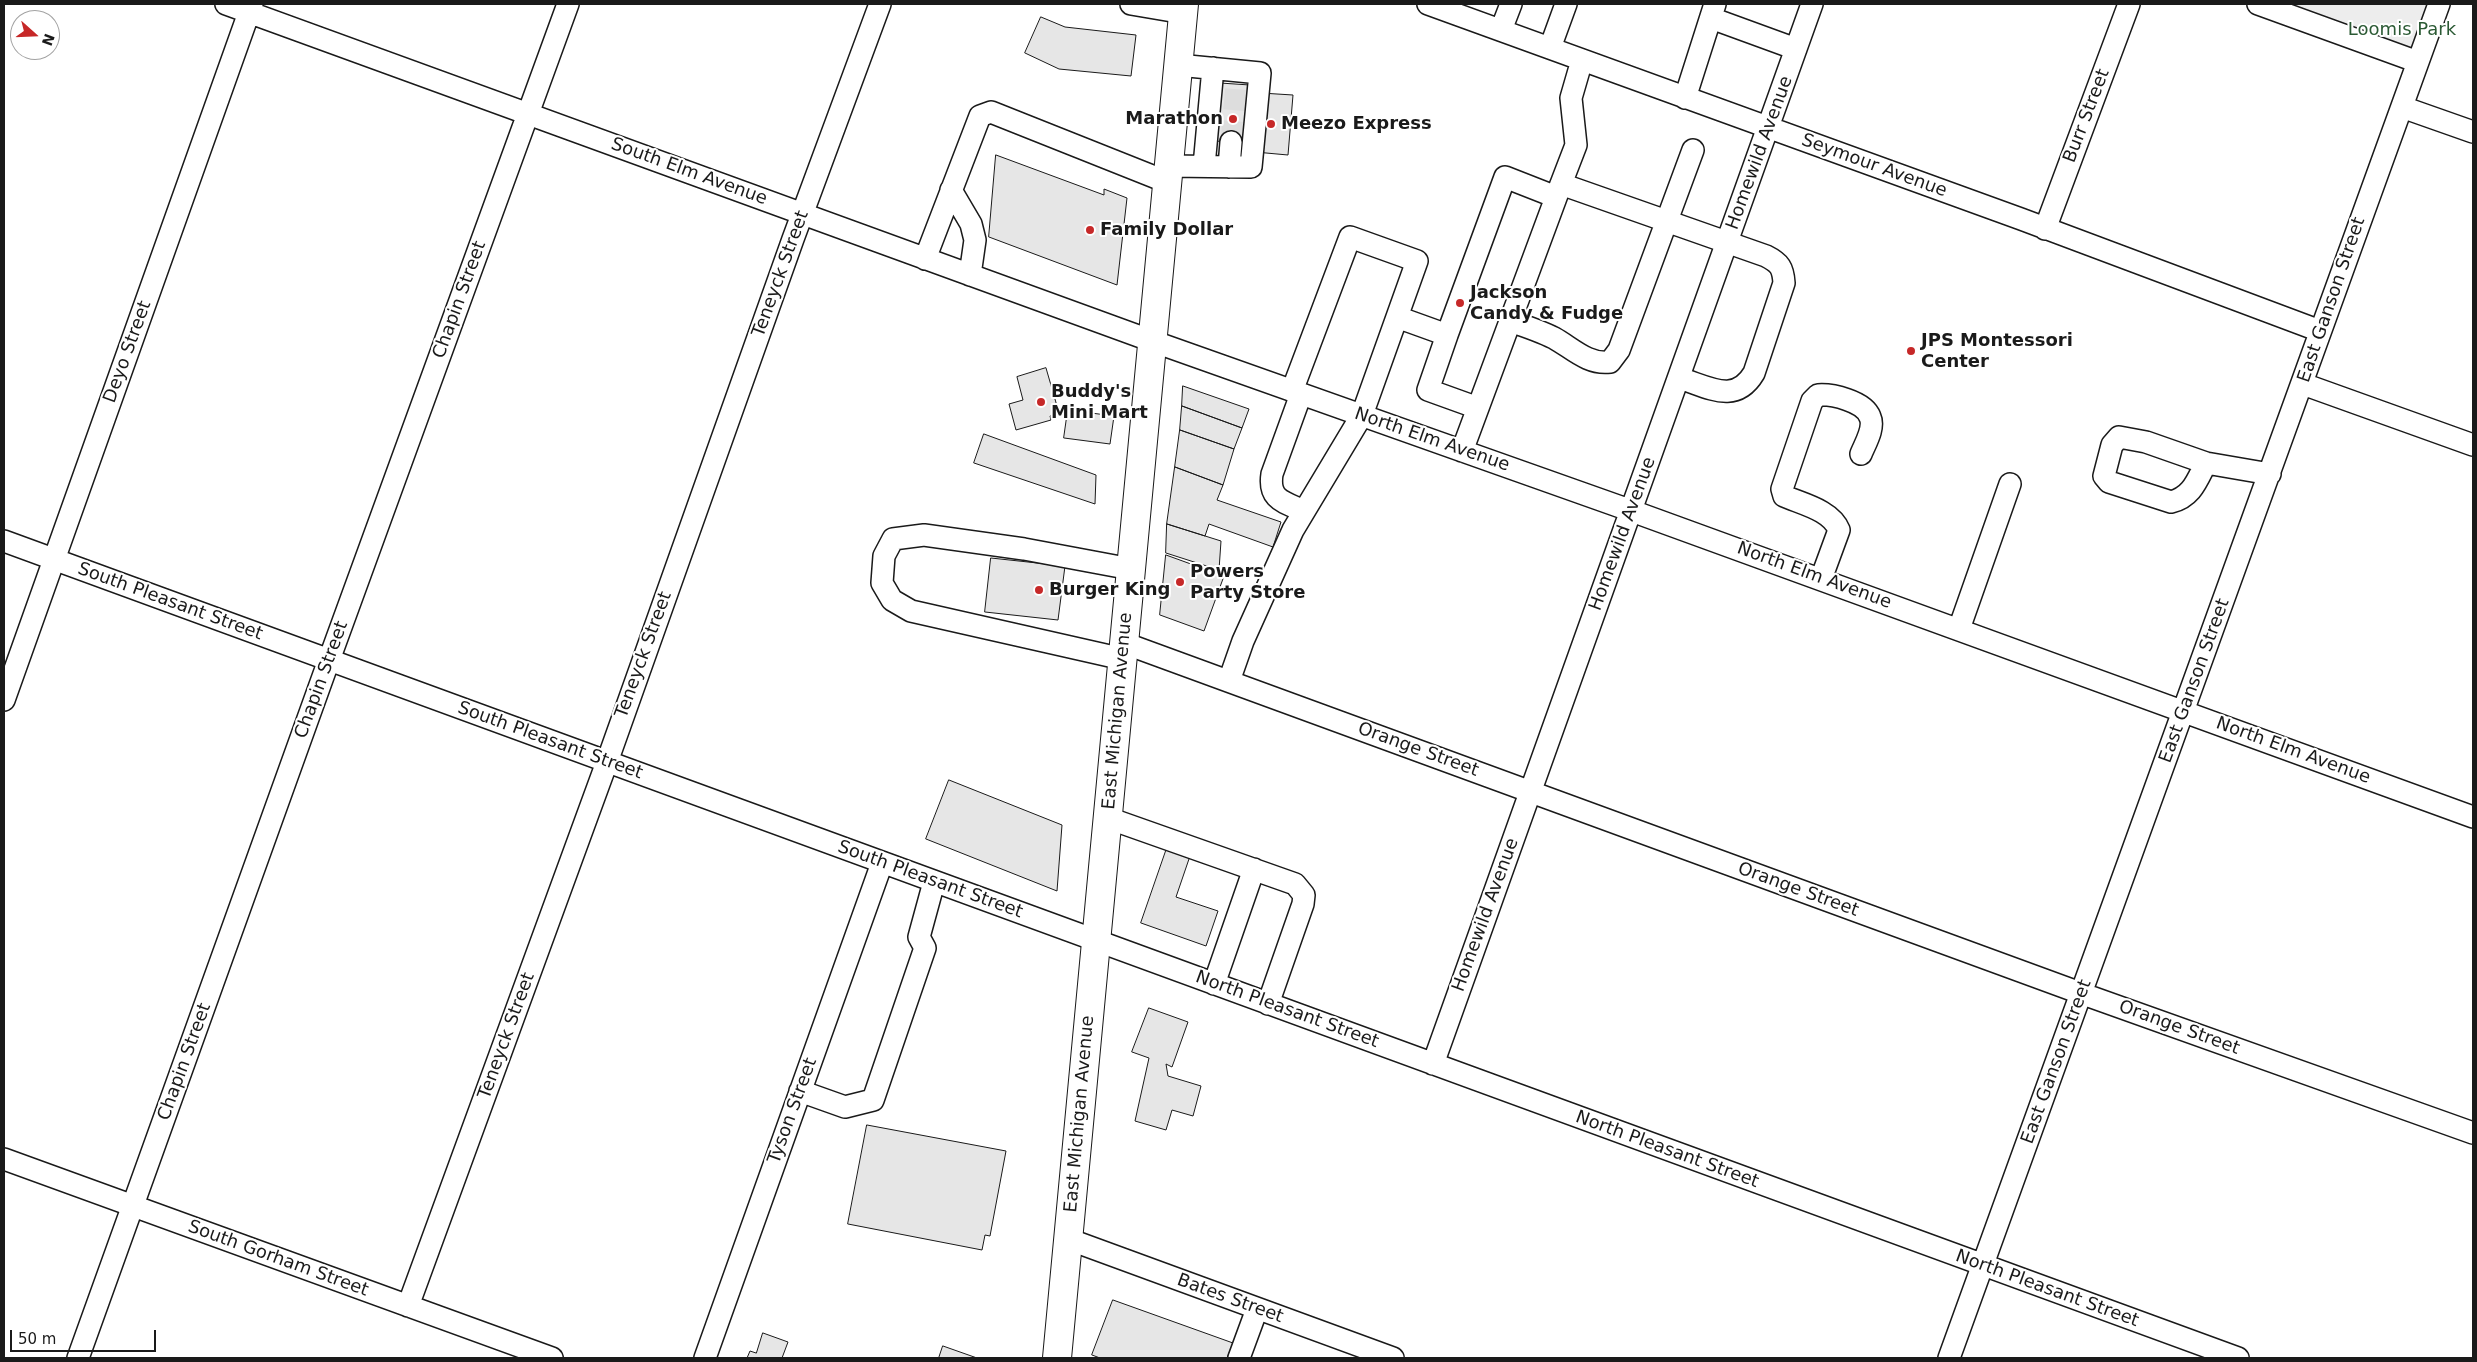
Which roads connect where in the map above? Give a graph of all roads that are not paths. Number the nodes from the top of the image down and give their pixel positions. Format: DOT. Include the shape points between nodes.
graph roads {
  1 [pos="226,4"];
  2 [pos="568,4"];
  3 [pos="880,4"];
  4 [pos="1135,4"];
  5 [pos="1511,4"];
  6 [pos="1566,4"];
  7 [pos="1812,4"];
  8 [pos="2129,4"];
  9 [pos="2258,4"];
  10 [pos="2439,4"];
  11 [pos="1441,6"];
  12 [pos="250,8"];
  13 [pos="1184,8"];
  14 [pos="1713,11"];
  15 [pos="1501,30"];
  16 [pos="1550,48"];
  17 [pos="1796,50"];
  18 [pos="1582,60"];
  19 [pos="2418,62"];
  20 [pos="1178,65"];
  21 [pos="1213,68"];
  22 [pos="1685,98"];
  23 [pos="2402,107"];
  24 [pos="529,113"];
  25 [pos="1768,128"];
  26 [pos="2473,132"];
  27 [pos="1231,142"];
  28 [pos="1693,150"];
  29 [pos="1204,166"];
  30 [pos="1229,167"];
  31 [pos="1168,174"];
  32 [pos="951,190"];
  33 [pos="1558,190"];
  34 [pos="802,214"];
  35 [pos="1666,222"];
  36 [pos="2045,229"];
  37 [pos="1728,242"];
  38 [pos="925,259"];
  39 [pos="970,275"];
  40 [pos="1397,317"];
  41 [pos="1510,321"];
  42 [pos="2320,330"];
  43 [pos="1447,335"];
  44 [pos="1152,341"];
  45 [pos="1679,378"];
  46 [pos="2303,384"];
  47 [pos="1297,392"];
  48 [pos="1478,408"];
  49 [pos="1362,415"];
  50 [pos="2473,445"];
  51 [pos="1462,451"];
  52 [pos="1861,454"];
  53 [pos="2206,463"];
  54 [pos="2270,474"];
  55 [pos="2010,484"];
  56 [pos="1304,511"];
  57 [pos="1632,511"];
  58 [pos="4,541"];
  59 [pos="54,559"];
  60 [pos="1131,569"];
  61 [pos="1821,579"];
  62 [pos="1959,629"];
  63 [pos="1123,651"];
  64 [pos="328,660"];
  65 [pos="1229,681"];
  66 [pos="4,700"];
  67 [pos="2185,711"];
  68 [pos="607,762"];
  69 [pos="1530,791"];
  70 [pos="2473,817"];
  71 [pos="1108,818"];
  72 [pos="882,863"];
  73 [pos="1254,869"];
  74 [pos="934,882"];
  75 [pos="1097,940"];
  76 [pos="1214,984"];
  77 [pos="2082,994"];
  78 [pos="1268,1004"];
  79 [pos="1433,1064"];
  80 [pos="800,1091"];
  81 [pos="2473,1133"];
  82 [pos="4,1159"];
  83 [pos="133,1206"];
  84 [pos="1068,1239"];
  85 [pos="1983,1266"];
  86 [pos="408,1306"];
  87 [pos="1257,1309"];
  88 [pos="78,1358"];
  89 [pos="552,1358"];
  90 [pos="705,1358"];
  91 [pos="1057,1358"];
  92 [pos="1240,1358"];
  93 [pos="1392,1358"];
  94 [pos="1949,1358"];
  95 [pos="2238,1358"];
  1 -- 12 [label="street, South Elm Avenue"];
  2 -- 24 [label="street, Chapin Street"];
  3 -- 34 [label="street, Teneyck Street"];
  4 -- 13 [label="street"];
  5 -- 15 [label="street"];
  6 -- 16 [label="street"];
  7 -- 17 [label="street, Homewild Avenue"];
  8 -- 36 [label="street, Burr Street"];
  9 -- 19 [label="street"];
  10 -- 19 [label="street, East Ganson Street"];
  11 -- 15 [label="street, Seymour Avenue"];
  12 -- 24 [label="street, South Elm Avenue"];
  12 -- 59 [label="street, Deyo Street"];
  13 -- 20 [label="main road, East Michigan Avenue"];
  14 -- 17 [label="street"];
  14 -- 22 [label="street"];
  15 -- 16 [label="street, Seymour Avenue"];
  16 -- 18 [label="street, Seymour Avenue"];
  17 -- 25 [label="street, Homewild Avenue"];
  18 -- 22 [label="street, Seymour Avenue"];
  18 -- 33 [label="street" via="1571,98 1576,145"];
  19 -- 23 [label="street, East Ganson Street"];
  20 -- 21 [label="street"];
  20 -- 31 [label="main road, East Michigan Avenue"];
  21 -- 29 [label="street"];
  21 -- 30 [label="street" via="1237,78 1260,73 1251,167"];
  22 -- 25 [label="street, Seymour Avenue"];
  23 -- 26 [label="street"];
  23 -- 42 [label="street, East Ganson Street"];
  24 -- 34 [label="street, South Elm Avenue"];
  24 -- 64 [label="street, Chapin Street"];
  25 -- 36 [label="street, Seymour Avenue"];
  25 -- 37 [label="street, Homewild Avenue"];
  27 -- 30 [label="street"];
  28 -- 35 [label="street"];
  29 -- 30 [label="street"];
  29 -- 31 [label="street"];
  31 -- 32 [label="street" via="991,112 980,116"];
  31 -- 44 [label="main road, East Michigan Avenue"];
  32 -- 38 [label="street"];
  32 -- 39 [label="street" via="972,224 975,240"];
  33 -- 35 [label="street"];
  33 -- 41 [label="street"];
  33 -- 43 [label="street" via="1505,177"];
  34 -- 38 [label="street, South Elm Avenue"];
  34 -- 68 [label="street, Teneyck Street"];
  35 -- 37 [label="street"];
  35 -- 41 [label="street" via="1619,350 1610,362 1599,363 1586,358 1553,338"];
  36 -- 42 [label="street, Seymour Avenue"];
  37 -- 45 [label="street, Homewild Avenue"];
  37 -- 45 [label="street" via="1778,262 1783,270 1784,283 1754,373 1740,390 1731,392"];
  38 -- 39 [label="street, South Elm Avenue"];
  39 -- 44 [label="street, South Elm Avenue"];
  40 -- 43 [label="street"];
  40 -- 47 [label="street" via="1417,260 1350,237"];
  40 -- 49 [label="street"];
  41 -- 48 [label="street"];
  42 -- 46 [label="street, East Ganson Street"];
  43 -- 48 [label="street" via="1428,390"];
  44 -- 47 [label="street, North Elm Avenue"];
  44 -- 60 [label="main road, East Michigan Avenue"];
  45 -- 57 [label="street, Homewild Avenue"];
  46 -- 50 [label="street"];
  46 -- 54 [label="street, East Ganson Street"];
  47 -- 49 [label="street, North Elm Avenue"];
  47 -- 56 [label="street" via="1270,484 1273,495"];
  48 -- 51 [label="street"];
  49 -- 51 [label="street, North Elm Avenue"];
  49 -- 56 [label="street"];
  51 -- 57 [label="street, North Elm Avenue"];
  52 -- 61 [label="street" via="1871,430 1870,416 1861,406 1828,394 1818,395 1812,401 1782,489 1784,496 1822,512 1839,530"];
  53 -- 54 [label="street"];
  54 -- 67 [label="street, East Ganson Street"];
  55 -- 62 [label="street"];
  56 -- 65 [label="street" via="1243,640"];
  57 -- 61 [label="street, North Elm Avenue"];
  57 -- 69 [label="street, Homewild Avenue"];
  58 -- 59 [label="street, South Pleasant Street"];
  59 -- 64 [label="street, South Pleasant Street"];
  59 -- 66 [label="street, Deyo Street"];
  60 -- 63 [label="main road, East Michigan Avenue"];
  60 -- 63 [label="street, Orange Street" via="924,535 893,539 884,556 882,583 892,600 911,611"];
  61 -- 62 [label="street, North Elm Avenue"];
  62 -- 67 [label="street, North Elm Avenue"];
  63 -- 65 [label="street, Orange Street"];
  63 -- 71 [label="main road, East Michigan Avenue"];
  64 -- 68 [label="street, South Pleasant Street"];
  64 -- 83 [label="street, Chapin Street"];
  65 -- 69 [label="street, Orange Street"];
  67 -- 70 [label="street, North Elm Avenue"];
  67 -- 77 [label="street, East Ganson Street"];
  68 -- 72 [label="street, South Pleasant Street"];
  68 -- 86 [label="street, Teneyck Street"];
  69 -- 77 [label="street, Orange Street"];
  69 -- 79 [label="street, Homewild Avenue"];
  71 -- 73 [label="street"];
  71 -- 75 [label="main road, East Michigan Avenue"];
  72 -- 74 [label="street, South Pleasant Street"];
  72 -- 80 [label="street, Tyson Street"];
  73 -- 76 [label="street"];
  73 -- 78 [label="street" via="1295,884 1304,895"];
  74 -- 75 [label="street, South Pleasant Street"];
  74 -- 80 [label="street" via="920,937 925,948 873,1100 845,1107"];
  75 -- 76 [label="street, North Pleasant Street"];
  75 -- 84 [label="main road, East Michigan Avenue"];
  76 -- 78 [label="street, North Pleasant Street"];
  77 -- 81 [label="street, Orange Street"];
  77 -- 85 [label="street, East Ganson Street"];
  78 -- 79 [label="street, North Pleasant Street"];
  79 -- 85 [label="street, North Pleasant Street"];
  80 -- 90 [label="street, Tyson Street"];
  82 -- 83 [label="street, South Gorham Street"];
  83 -- 86 [label="street, South Gorham Street"];
  83 -- 88 [label="street, Chapin Street"];
  84 -- 87 [label="street, Bates Street"];
  84 -- 91 [label="main road, East Michigan Avenue"];
  85 -- 94 [label="street, East Ganson Street"];
  85 -- 95 [label="street, North Pleasant Street"];
  86 -- 89 [label="street, South Gorham Street"];
  87 -- 92 [label="street"];
  87 -- 93 [label="street, Bates Street"];
}
